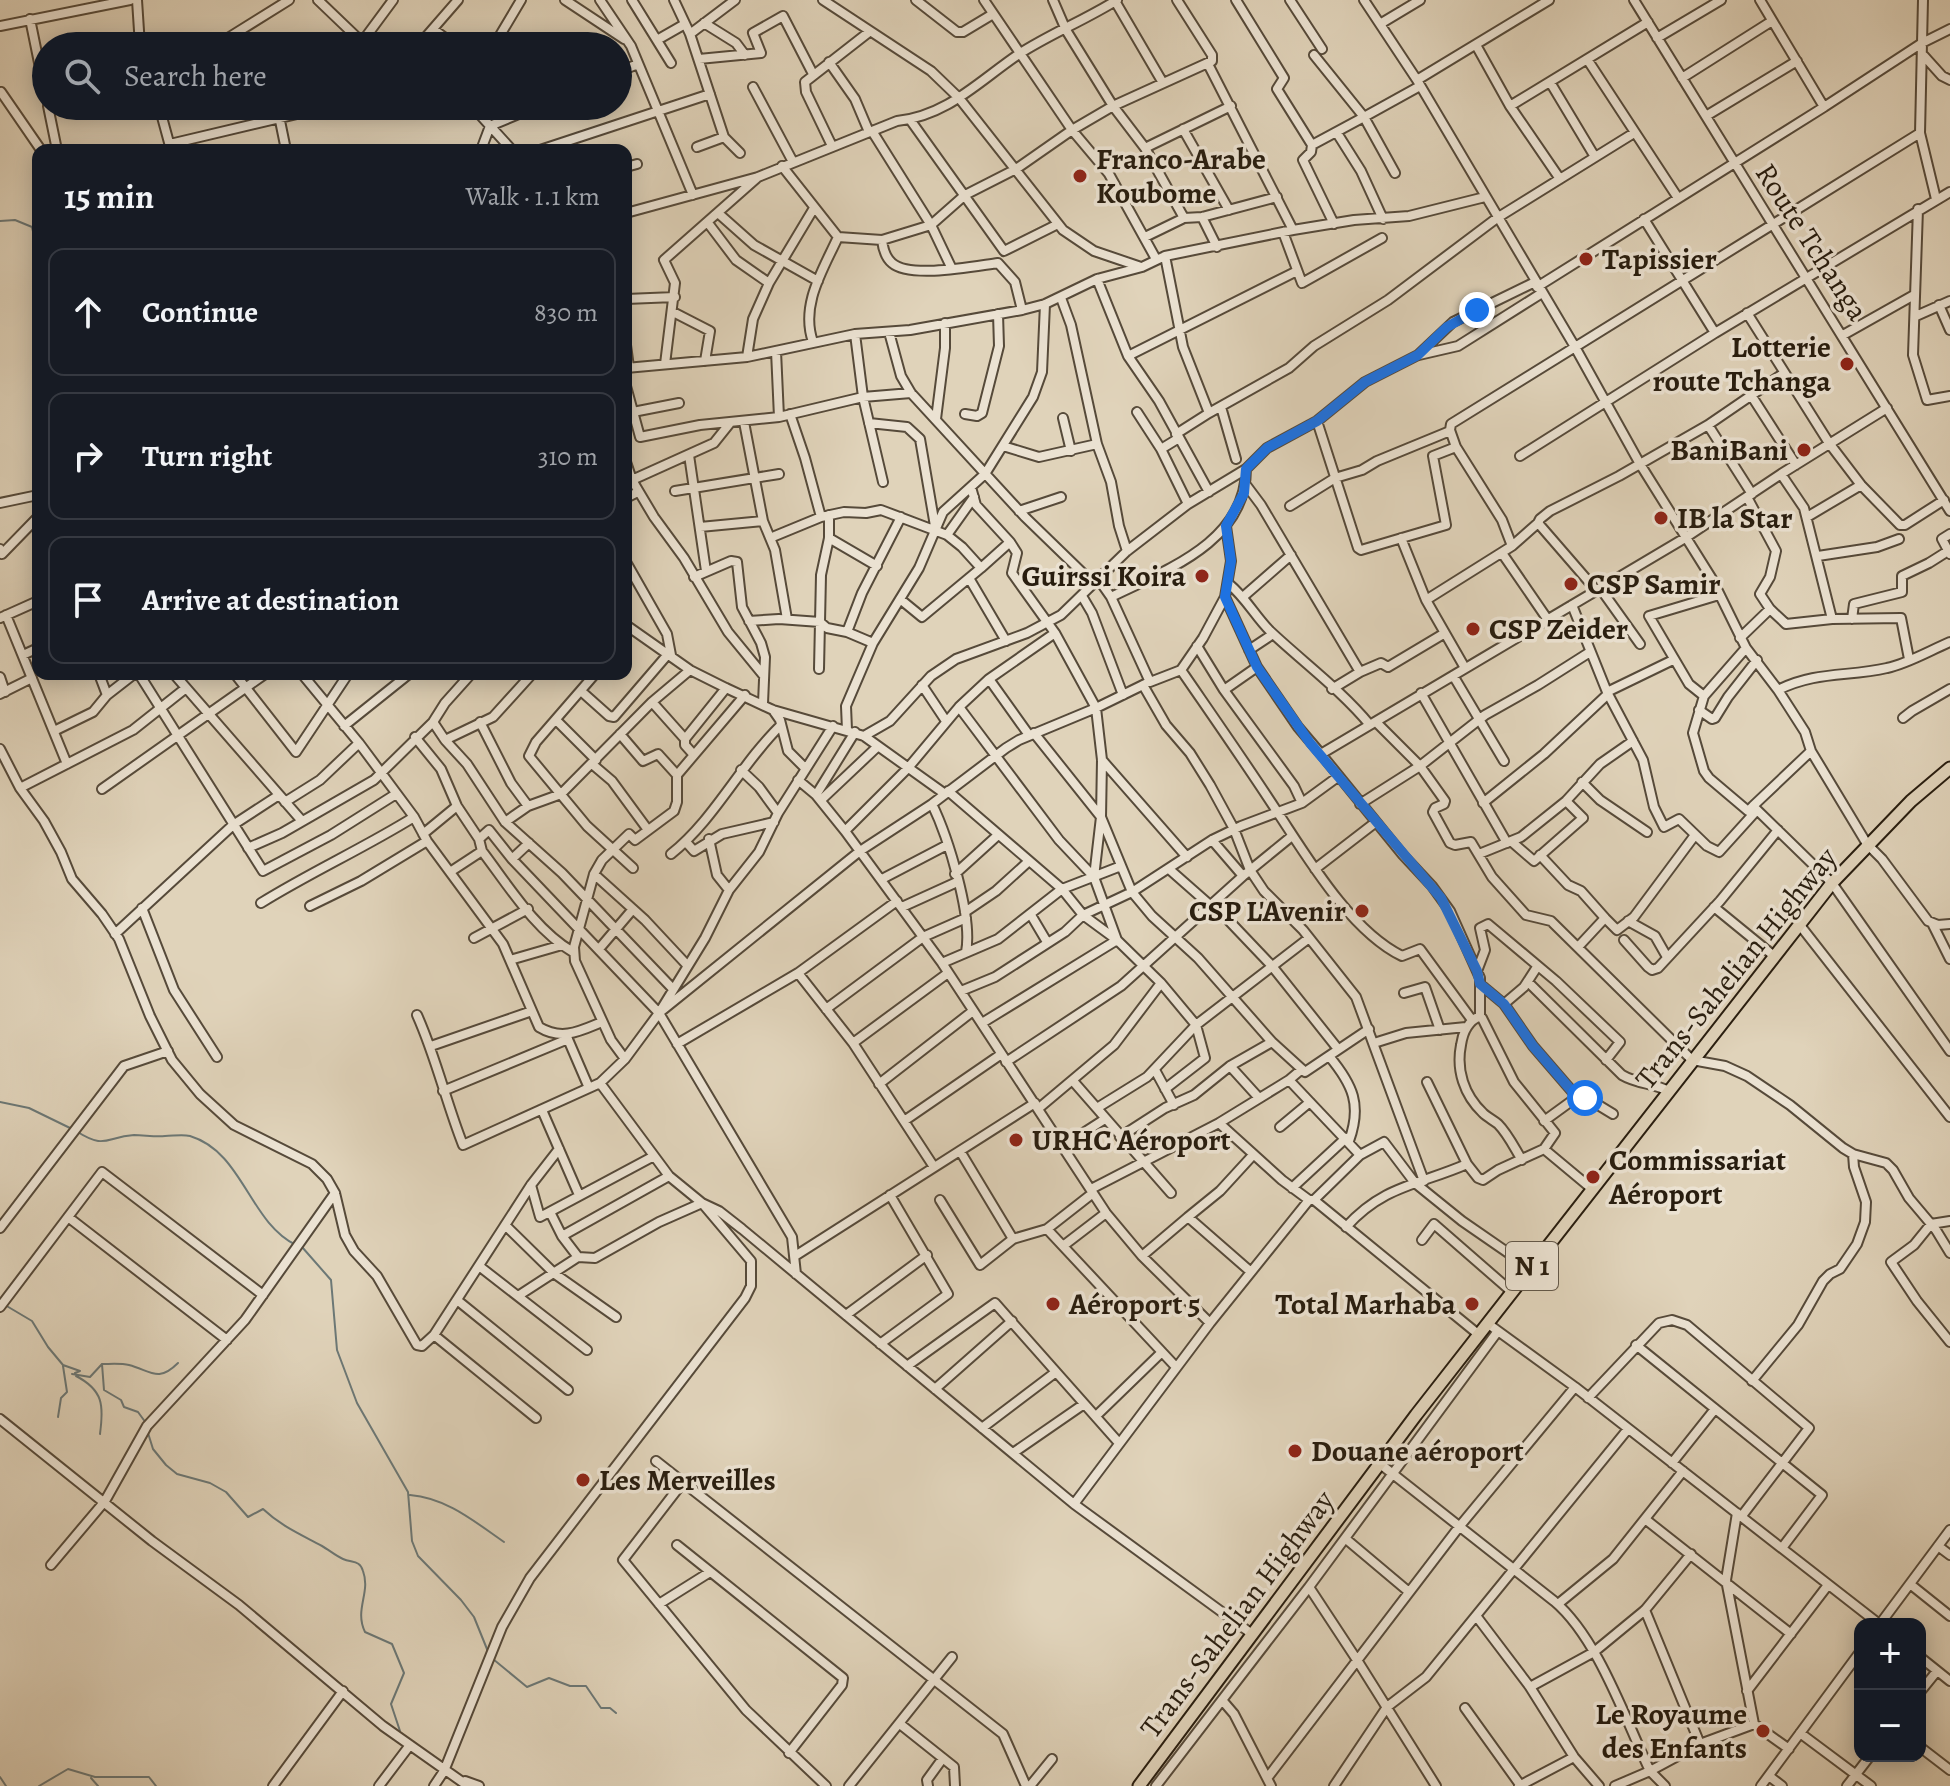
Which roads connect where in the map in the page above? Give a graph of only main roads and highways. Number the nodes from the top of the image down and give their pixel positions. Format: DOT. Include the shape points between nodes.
graph roads {
  1 [pos="1950,768"];
  2 [pos="1139,1786"];
  1 -- 2 [label="highway, Trans-Sahelian Highway / N 1" via="1867,844 1799,924 1379,1463"];
}
